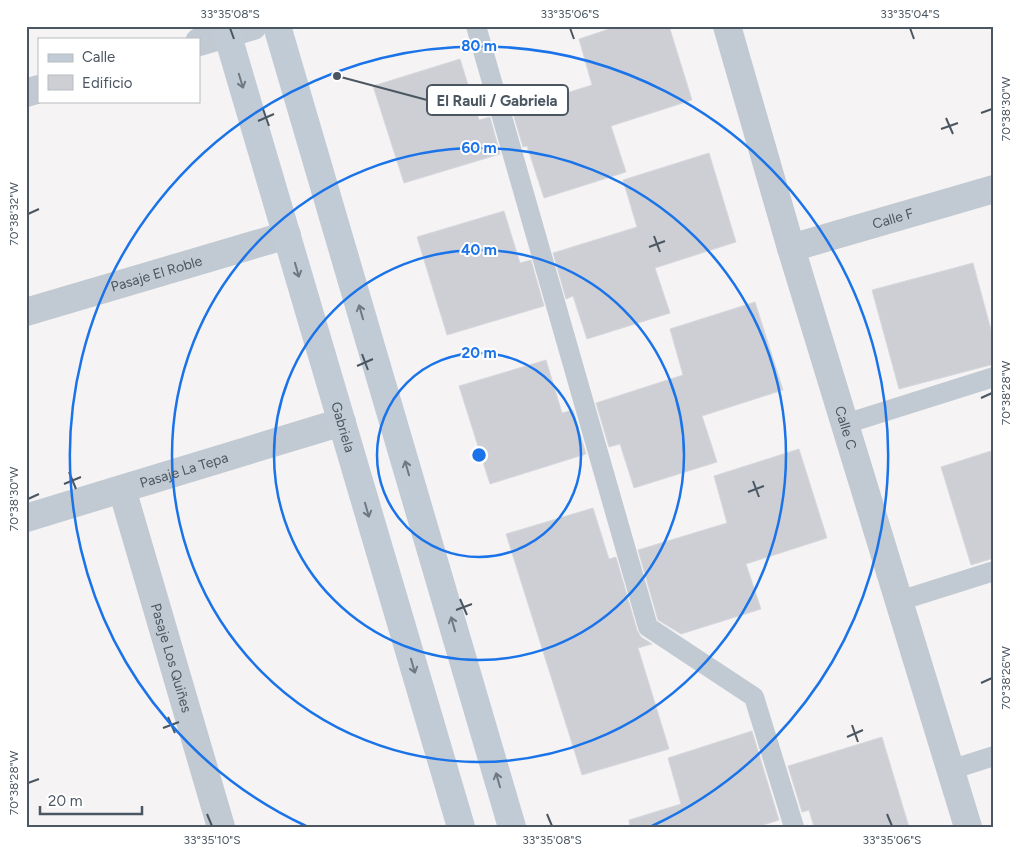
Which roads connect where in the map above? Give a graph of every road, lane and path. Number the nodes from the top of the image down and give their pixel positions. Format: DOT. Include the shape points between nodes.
graph roads {
  1 [pos="253,26"];
  2 [pos="277,26"];
  3 [pos="476,26"];
  4 [pos="727,26"];
  5 [pos="226,30"];
  6 [pos="200,42"];
  7 [pos="38,89"];
  8 [pos="26,93"];
  9 [pos="994,189"];
  10 [pos="287,235"];
  11 [pos="792,248"];
  12 [pos="26,312"];
  13 [pos="994,377"];
  14 [pos="342,422"];
  15 [pos="845,424"];
  16 [pos="122,489"];
  17 [pos="26,518"];
  18 [pos="994,572"];
  19 [pos="899,601"];
  20 [pos="994,756"];
  21 [pos="950,770"];
  22 [pos="221,827"];
  23 [pos="461,827"];
  24 [pos="512,827"];
  25 [pos="794,827"];
  26 [pos="968,827"];
  1 -- 5 [label="street"];
  24 -- 2 [label="street, one-way"];
  3 -- 25 [label="lane" via="648,627 754,697"];
  4 -- 11 [label="street, Calle C"];
  5 -- 6 [label="street"];
  5 -- 10 [label="street, Gabriela, one-way"];
  7 -- 8 [label="street"];
  9 -- 11 [label="street, Calle F"];
  10 -- 12 [label="street, Pasaje El Roble"];
  10 -- 14 [label="street, Gabriela, one-way"];
  11 -- 15 [label="street, Calle C"];
  13 -- 15 [label="lane"];
  14 -- 16 [label="street, Pasaje La Tepa"];
  14 -- 23 [label="street, Gabriela, one-way"];
  15 -- 19 [label="street, Calle C"];
  16 -- 17 [label="street, Pasaje La Tepa"];
  16 -- 22 [label="street, Pasaje Los Quiñes"];
  18 -- 19 [label="lane"];
  19 -- 21 [label="street, Calle C"];
  20 -- 21 [label="lane"];
  21 -- 26 [label="street, Calle C"];
}
